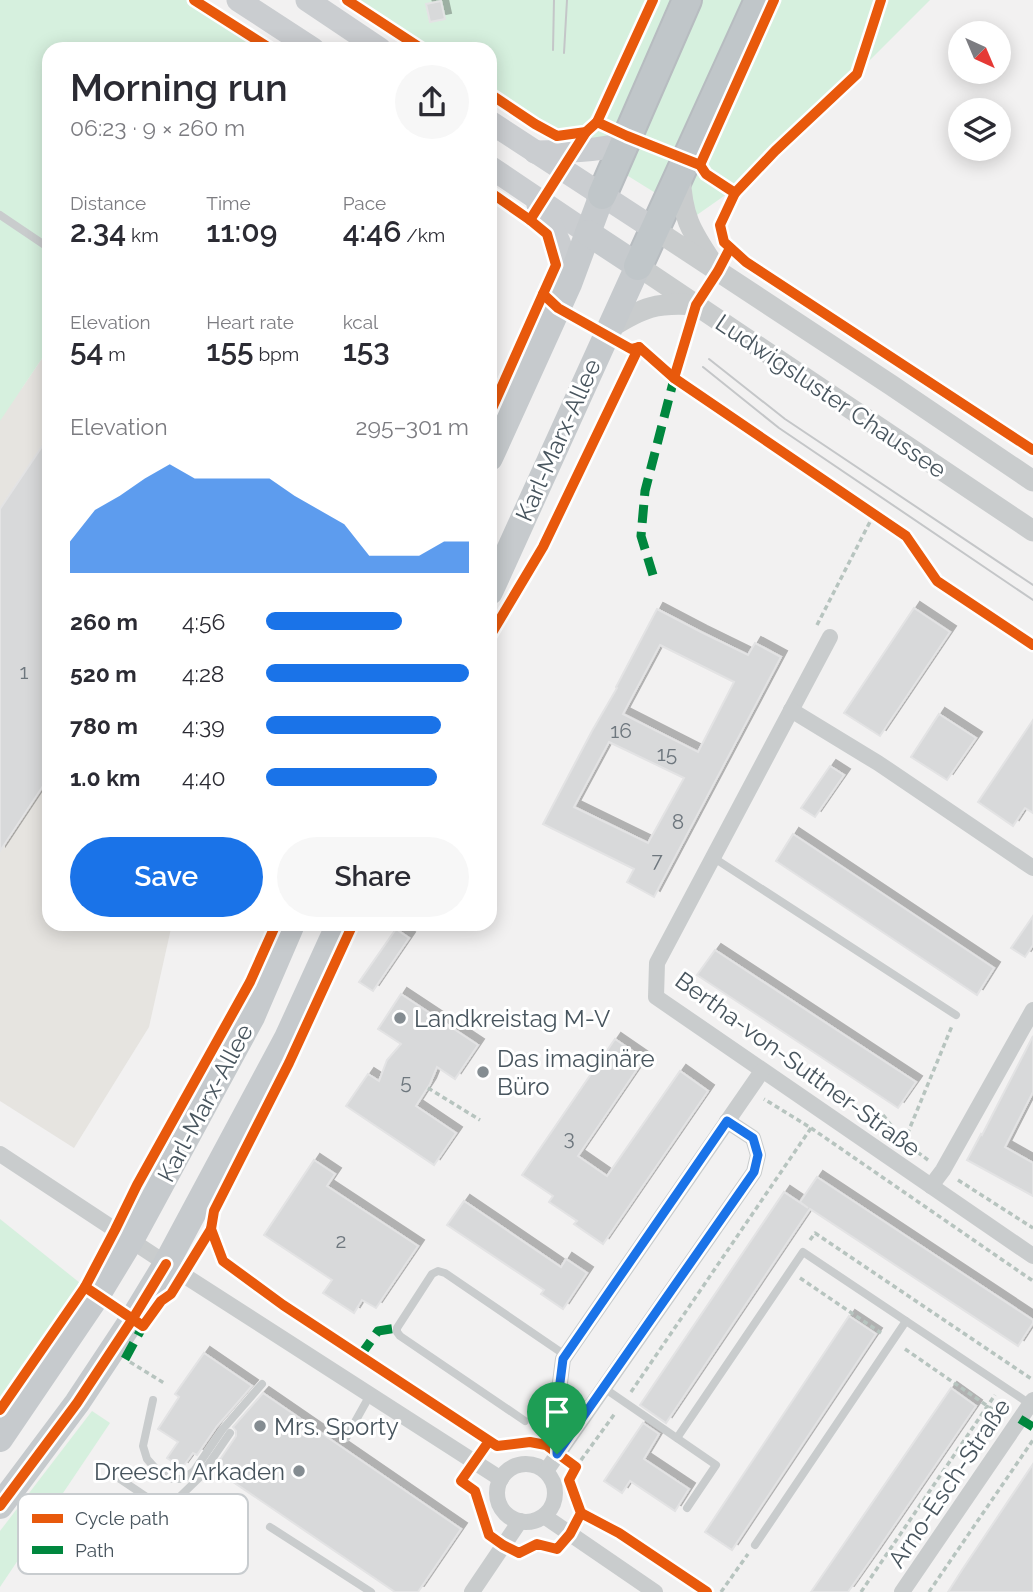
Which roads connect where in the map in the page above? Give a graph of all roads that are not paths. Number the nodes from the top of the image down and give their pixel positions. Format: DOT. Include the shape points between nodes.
graph roads {
  1 [pos="238,0"];
  2 [pos="307,0"];
  3 [pos="687,0"];
  4 [pos="758,0"];
  5 [pos="302,42"];
  6 [pos="370,42"];
  7 [pos="497,127"];
  8 [pos="624,144"];
  9 [pos="535,152"];
  10 [pos="497,172"];
  11 [pos="680,173"];
  12 [pos="530,194"];
  13 [pos="602,195"];
  14 [pos="0,215"];
  15 [pos="654,229"];
  16 [pos="588,233"];
  17 [pos="42,243"];
  18 [pos="638,266"];
  19 [pos="718,271"];
  20 [pos="569,284"];
  21 [pos="696,305"];
  22 [pos="610,328"];
  23 [pos="497,443"];
  24 [pos="1033,481"];
  25 [pos="1033,531"];
  26 [pos="497,577"];
  27 [pos="830,636"];
  28 [pos="791,710"];
  29 [pos="714,858"];
  30 [pos="1033,867"];
  31 [pos="289,931"];
  32 [pos="336,931"];
  33 [pos="1033,1010"];
  34 [pos="956,1015"];
  35 [pos="762,1071"];
  36 [pos="727,1121"];
  37 [pos="0,1154"];
  38 [pos="931,1186"];
  39 [pos="131,1240"];
  40 [pos="1033,1256"];
  41 [pos="166,1264"];
  42 [pos="906,1321"];
  43 [pos="565,1355"];
  44 [pos="262,1384"];
  45 [pos="604,1388"];
  46 [pos="370,1395"];
  47 [pos="153,1400"];
  48 [pos="1032,1402"];
  49 [pos="525,1421"];
  50 [pos="1027,1423"];
  51 [pos="230,1433"];
  52 [pos="346,1438"];
  53 [pos="677,1438"];
  54 [pos="0,1439"];
  55 [pos="557,1454"];
  56 [pos="546,1471"];
  57 [pos="111,1473"];
  58 [pos="501,1479"];
  59 [pos="142,1494"];
  60 [pos="182,1494"];
  61 [pos="0,1507"];
  62 [pos="687,1508"];
  63 [pos="544,1516"];
  64 [pos="520,1521"];
  65 [pos="270,1527"];
  66 [pos="755,1545"];
  67 [pos="372,1592"];
  68 [pos="472,1592"];
  69 [pos="655,1592"];
  70 [pos="902,1592"];
  1 -- 5 [label="main road"];
  2 -- 6 [label="main road"];
  3 -- 8 [label="highway"];
  4 -- 11 [label="highway"];
  7 -- 9 [label="main road, Ludwigsluster Chaussee"];
  8 -- 9 [label="main road" via="600,150"];
  8 -- 13 [label="highway"];
  9 -- 13 [label="main road, Ludwigsluster Chaussee"];
  10 -- 12 [label="main road, Ludwigsluster Chaussee"];
  11 -- 15 [label="highway"];
  11 -- 19 [label="street" via="687,219"];
  12 -- 16 [label="main road, Ludwigsluster Chaussee"];
  12 -- 20 [label="main road" via="559,238"];
  13 -- 15 [label="main road, Ludwigsluster Chaussee"];
  13 -- 16 [label="main road"];
  14 -- 17 [label="lane"];
  15 -- 18 [label="highway"];
  15 -- 19 [label="street, Ludwigsluster Chaussee"];
  16 -- 18 [label="main road, Ludwigsluster Chaussee"];
  16 -- 20 [label="main road"];
  18 -- 21 [label="street, Ludwigsluster Chaussee"];
  18 -- 22 [label="main road, Karl-Marx-Allee"];
  19 -- 24 [label="street, Ludwigsluster Chaussee"];
  20 -- 23 [label="main road"];
  21 -- 22 [label="street" via="649,307"];
  21 -- 25 [label="street, Ludwigsluster Chaussee"];
  22 -- 26 [label="main road, Karl-Marx-Allee"];
  27 -- 28 [label="street, Bertha-von-Suttner-Straße"];
  28 -- 29 [label="street, Bertha-von-Suttner-Straße"];
  28 -- 30 [label="street"];
  29 -- 34 [label="lane"];
  29 -- 35 [label="street, Bertha-von-Suttner-Straße" via="657,963 656,997"];
  31 -- 39 [label="main road, Karl-Marx-Allee" via="252,1017"];
  32 -- 41 [label="main road, Karl-Marx-Allee" via="287,1038"];
  33 -- 38 [label="street"];
  35 -- 36 [label="street"];
  35 -- 38 [label="street, Bertha-von-Suttner-Straße"];
  36 -- 43 [label="street"];
  36 -- 45 [label="street" via="753,1138 758,1155 754,1172"];
  37 -- 39 [label="street"];
  38 -- 40 [label="street"];
  39 -- 41 [label="street"];
  39 -- 54 [label="main road, Karl-Marx-Allee"];
  41 -- 46 [label="street"];
  41 -- 61 [label="main road, Karl-Marx-Allee" via="77,1403"];
  42 -- 48 [label="lane"];
  42 -- 53 [label="lane" via="803,1252"];
  42 -- 66 [label="lane"];
  43 -- 49 [label="lane" via="438,1271 397,1328 400,1336"];
  43 -- 55 [label="street" via="557,1406"];
  44 -- 47 [label="lane" via="183,1479 173,1479 147,1459 143,1446"];
  45 -- 53 [label="lane"];
  45 -- 55 [label="street"];
  46 -- 52 [label="lane"];
  46 -- 58 [label="street"];
  48 -- 50 [label="street, Arno-Esch-Straße"];
  50 -- 70 [label="street, Arno-Esch-Straße"];
  51 -- 60 [label="lane"];
  53 -- 62 [label="lane" via="716,1465"];
  55 -- 56 [label="street"];
  56 -- 58 [label="street" via="522,1464 513,1466"];
  56 -- 63 [label="street" via="556,1494"];
  57 -- 59 [label="lane"];
  58 -- 64 [label="street" via="500,1505"];
  63 -- 64 [label="street"];
  63 -- 69 [label="street"];
  64 -- 68 [label="street"];
  65 -- 67 [label="lane"];
}
